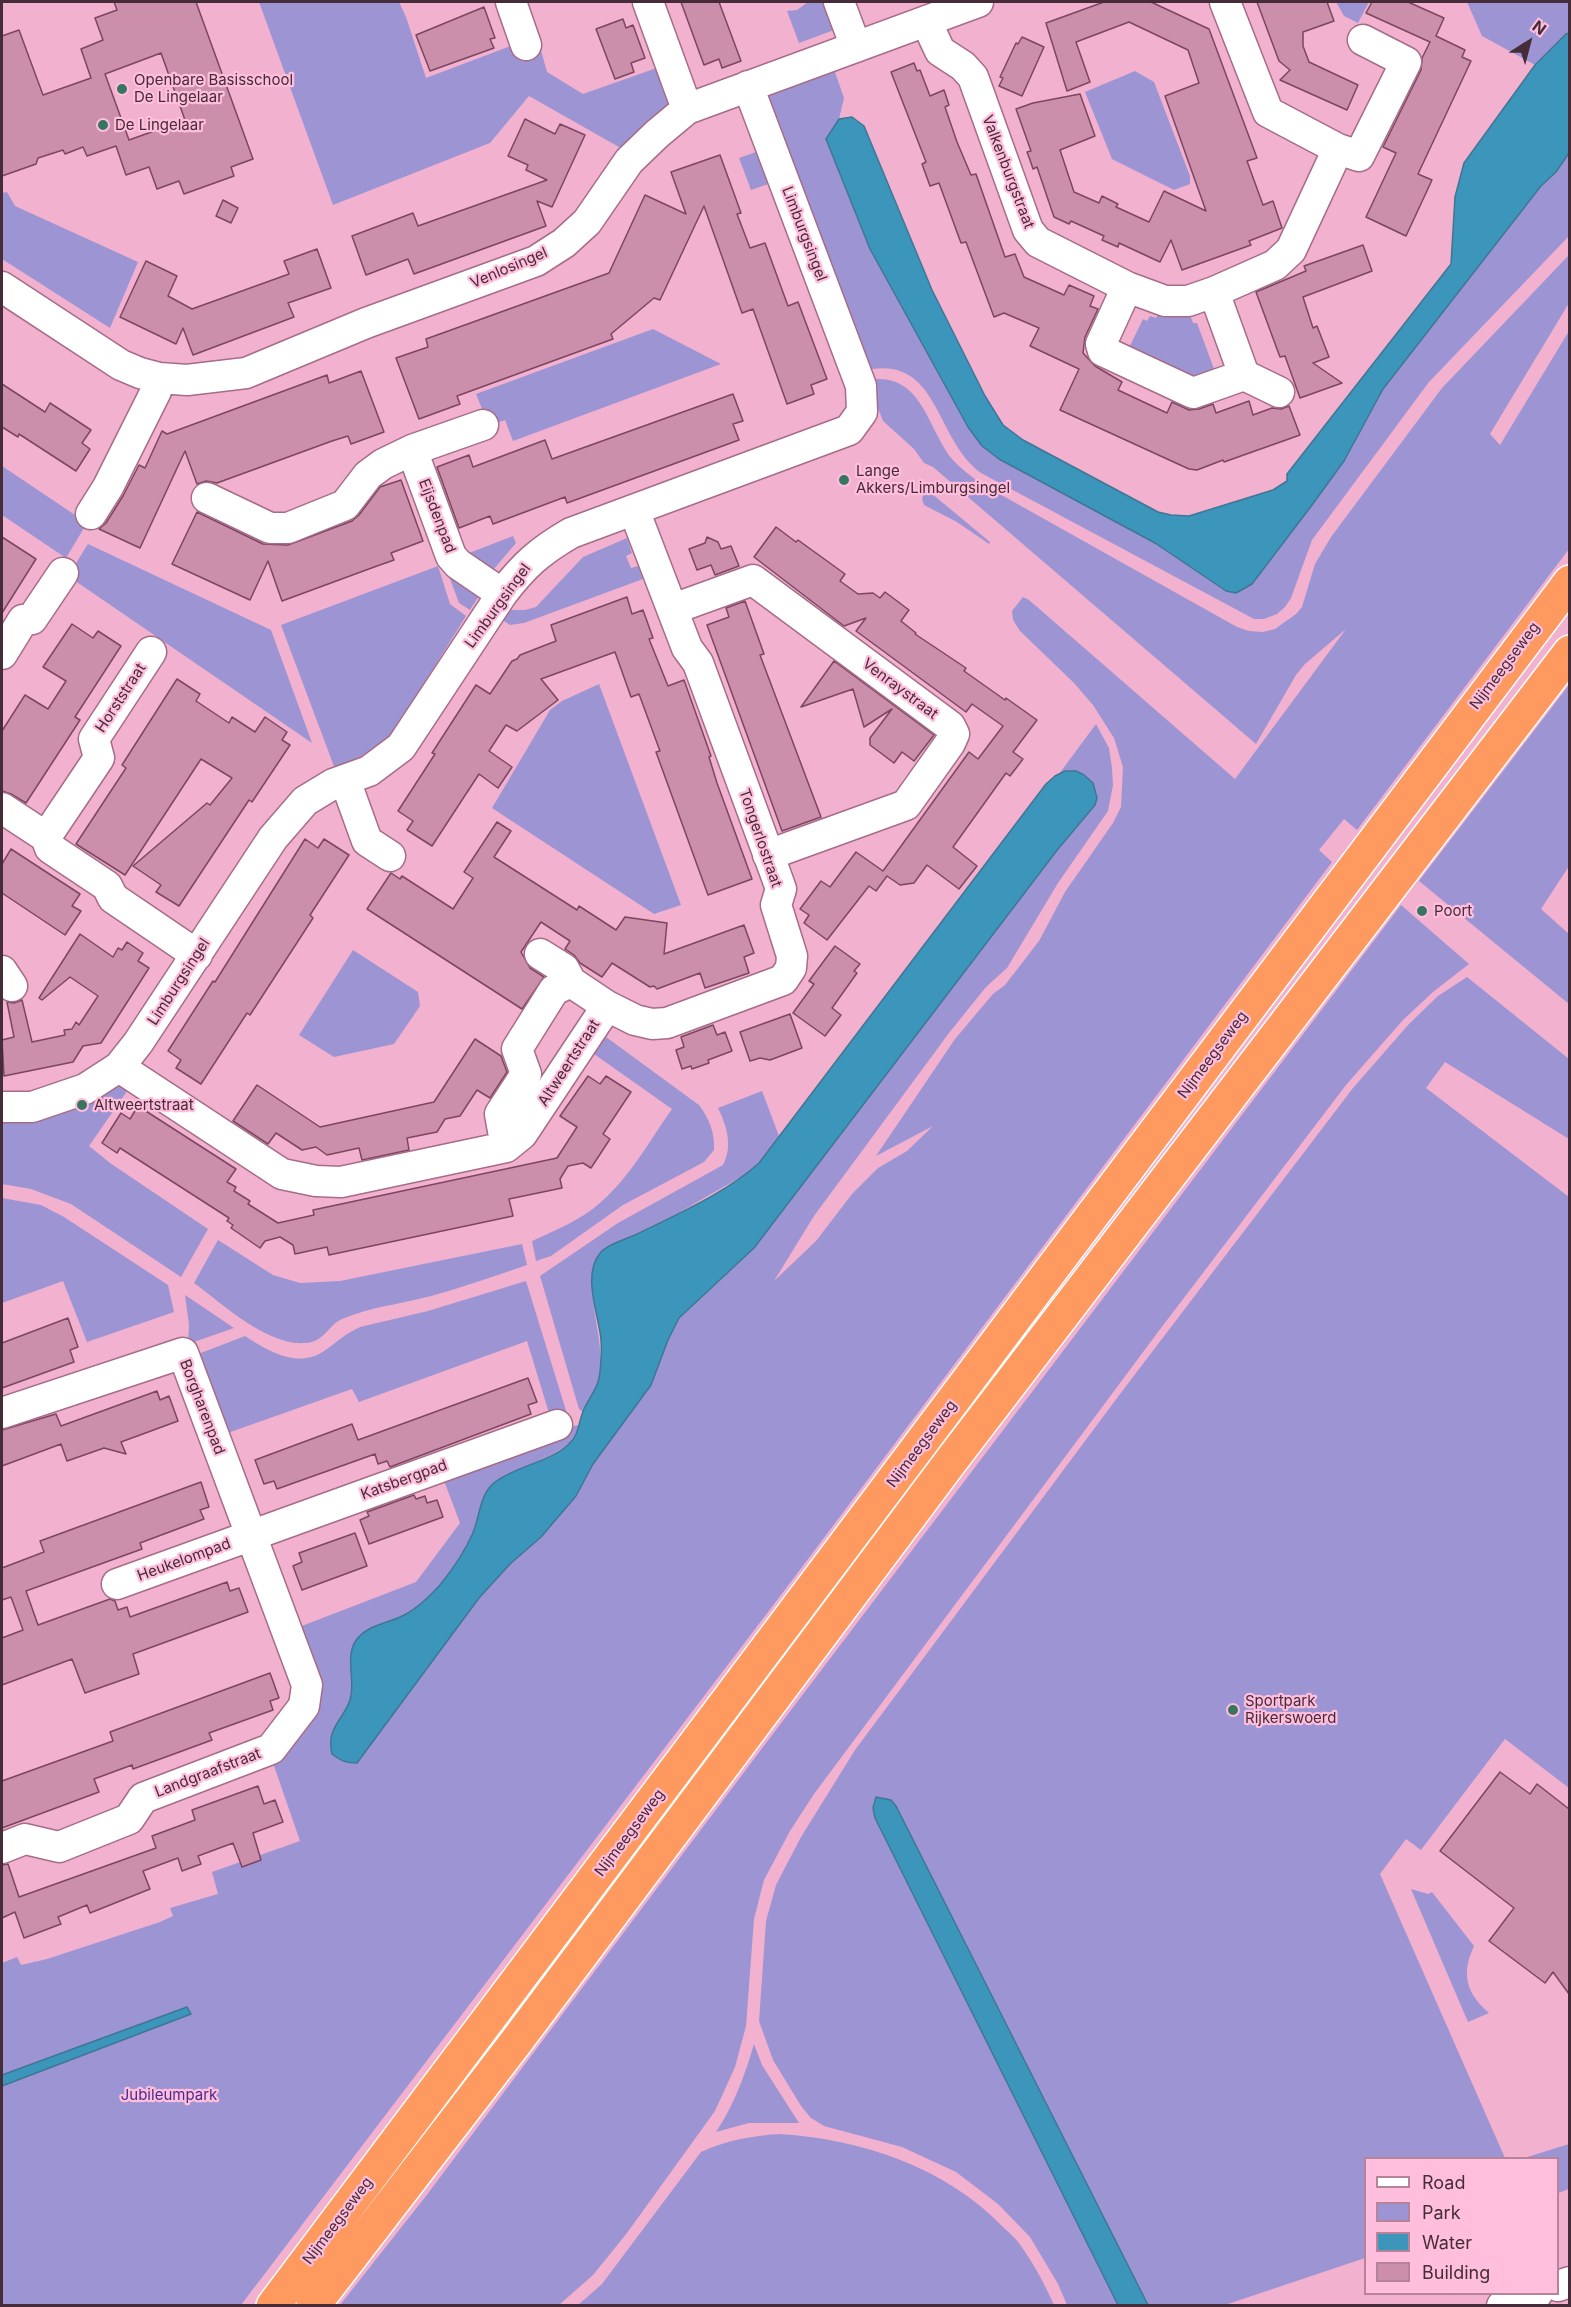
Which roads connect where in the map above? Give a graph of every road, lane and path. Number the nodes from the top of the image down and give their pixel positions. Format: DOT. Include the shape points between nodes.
graph roads {
  1 [pos="511,2"];
  2 [pos="648,2"];
  3 [pos="839,2"];
  4 [pos="978,2"];
  5 [pos="1225,2"];
  6 [pos="926,21"];
  7 [pos="1363,40"];
  8 [pos="526,45"];
  9 [pos="856,47"];
  10 [pos="748,86"];
  11 [pos="687,109"];
  12 [pos="1338,149"];
  13 [pos="2,287"];
  14 [pos="1127,287"];
  15 [pos="1214,292"];
  16 [pos="1244,375"];
  17 [pos="159,378"];
  18 [pos="1279,392"];
  19 [pos="483,425"];
  20 [pos="412,450"];
  21 [pos="207,498"];
  22 [pos="634,510"];
  23 [pos="92,514"];
  24 [pos="63,573"];
  25 [pos="1569,582"];
  26 [pos="502,594"];
  27 [pos="673,609"];
  28 [pos="151,652"];
  29 [pos="1569,652"];
  30 [pos="2,654"];
  31 [pos="345,780"];
  32 [pos="2,808"];
  33 [pos="46,837"];
  34 [pos="768,855"];
  35 [pos="390,856"];
  36 [pos="540,954"];
  37 [pos="197,955"];
  38 [pos="571,982"];
  39 [pos="607,1006"];
  40 [pos="119,1067"];
  41 [pos="2,1107"];
  42 [pos="506,1147"];
  43 [pos="2,1413"];
  44 [pos="557,1425"];
  45 [pos="252,1536"];
  46 [pos="117,1584"];
  47 [pos="2,1848"];
  48 [pos="1534,2295"];
  49 [pos="273,2306"];
  50 [pos="313,2306"];
  51 [pos="1502,2306"];
  1 -- 8 [label="street"];
  2 -- 11 [label="street"];
  3 -- 9 [label="street"];
  4 -- 6 [label="street, Venlosingel"];
  5 -- 12 [label="street" via="1268,112"];
  6 -- 9 [label="street, Venlosingel"];
  6 -- 14 [label="street, Valkenburgstraat" via="940,51 973,77 1028,230 1050,249"];
  7 -- 12 [label="street" via="1406,62 1359,156"];
  9 -- 10 [label="street, Venlosingel"];
  10 -- 11 [label="street, Venlosingel"];
  10 -- 22 [label="street, Limburgsingel" via="861,386 862,412 849,430"];
  11 -- 17 [label="street, Venlosingel" via="629,161 587,222 536,261 366,323 246,373 187,380"];
  12 -- 15 [label="street, Valkenburgstraat" via="1291,250 1275,265"];
  13 -- 17 [label="street, Venlosingel" via="121,365"];
  14 -- 15 [label="street, Valkenburgstraat" via="1165,301 1188,301"];
  14 -- 16 [label="street" via="1101,344 1103,351 1193,393"];
  15 -- 16 [label="street"];
  16 -- 18 [label="street"];
  17 -- 23 [label="street" via="156,391"];
  19 -- 20 [label="street"];
  20 -- 21 [label="street" via="375,469 345,505 288,528 270,528"];
  20 -- 26 [label="street, Eijsdenpad" via="450,554 458,564"];
  22 -- 26 [label="street, Limburgsingel" via="571,532 543,549"];
  22 -- 27 [label="street, Tongerlostraat"];
  24 -- 30 [label="street" via="32,619 23,620"];
  25 -- 49 [label="highway, Nijmeegseweg"];
  26 -- 31 [label="street, Limburgsingel" via="400,747 369,771"];
  27 -- 34 [label="street, Tongerlostraat" via="687,648 699,663"];
  27 -- 34 [label="street, Venraystraat" via="753,580 950,726 954,734 906,805"];
  28 -- 33 [label="street, Horststraat" via="94,739 99,758"];
  29 -- 50 [label="highway, Nijmeegseweg" via="958,1451"];
  31 -- 35 [label="street" via="367,841"];
  31 -- 37 [label="street, Limburgsingel" via="305,801 273,838"];
  32 -- 33 [label="street"];
  33 -- 37 [label="street" via="50,848 107,886 113,898"];
  34 -- 39 [label="street, Tongerlostraat" via="781,889 776,905 792,956 791,968 783,980 668,1023 635,1020"];
  36 -- 38 [label="street, Tongerlostraat" via="564,969"];
  37 -- 40 [label="street, Limburgsingel"];
  38 -- 39 [label="street, Tongerlostraat"];
  38 -- 42 [label="street, Altweertstraat" via="554,990 517,1050 526,1074 500,1114"];
  39 -- 42 [label="street, Altweertstraat" via="522,1134"];
  40 -- 41 [label="street, Limburgsingel" via="85,1089 32,1107"];
  40 -- 42 [label="street" via="282,1174 294,1177 341,1182"];
  43 -- 45 [label="street, Borgharenpad" via="183,1353"];
  44 -- 45 [label="street, Katsbergpad"];
  45 -- 46 [label="street, Heukelompad"];
  45 -- 47 [label="street, Landgraafstraat" via="307,1685 304,1706 272,1749 143,1798 129,1819 59,1847 25,1839"];
  48 -- 51 [label="street"];
}
